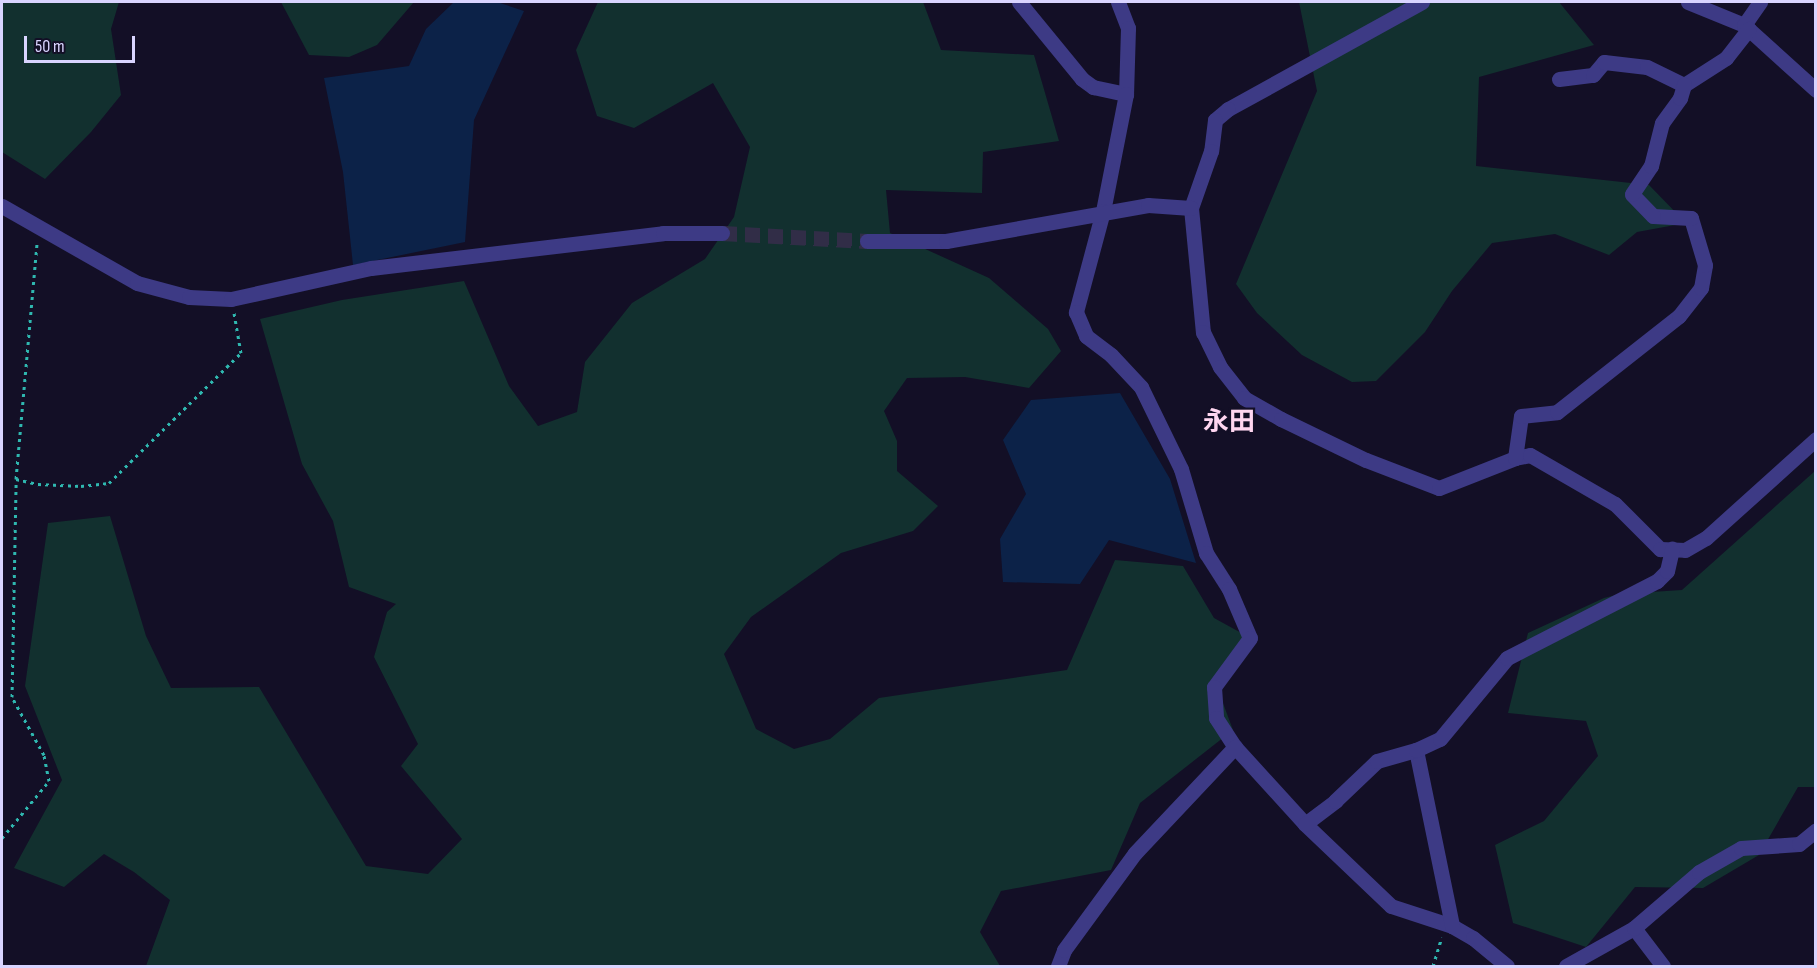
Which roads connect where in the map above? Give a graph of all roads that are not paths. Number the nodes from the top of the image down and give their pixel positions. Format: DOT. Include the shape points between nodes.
graph roads {
  1 [pos="1019,2"];
  2 [pos="1118,2"];
  3 [pos="1422,2"];
  4 [pos="1688,2"];
  5 [pos="1760,2"];
  6 [pos="1747,27"];
  7 [pos="1558,79"];
  8 [pos="1684,85"];
  9 [pos="1815,90"];
  10 [pos="1126,94"];
  11 [pos="2,206"];
  12 [pos="1191,208"];
  13 [pos="1103,212"];
  14 [pos="722,233"];
  15 [pos="867,241"];
  16 [pos="1815,440"];
  17 [pos="1515,458"];
  18 [pos="1672,549"];
  19 [pos="1235,747"];
  20 [pos="1416,750"];
  21 [pos="1305,824"];
  22 [pos="1815,830"];
  23 [pos="1452,926"];
  24 [pos="1634,928"];
  25 [pos="1058,966"];
  26 [pos="1507,966"];
  27 [pos="1566,966"];
  28 [pos="1663,966"];
  1 -- 10 [label="street" via="1082,79 1093,87"];
  2 -- 10 [label="street" via="1128,28"];
  3 -- 12 [label="street" via="1228,109 1215,120 1211,151"];
  4 -- 6 [label="street"];
  5 -- 6 [label="street"];
  6 -- 8 [label="street" via="1725,58"];
  6 -- 9 [label="street"];
  7 -- 8 [label="street" via="1593,75 1604,62 1647,68"];
  8 -- 17 [label="street" via="1680,98 1662,123 1651,166 1632,194 1653,216 1691,218 1705,265 1701,288 1679,316 1557,412 1521,416"];
  10 -- 13 [label="street"];
  11 -- 14 [label="street" via="137,283 189,297 231,299 371,268 663,233"];
  12 -- 13 [label="street" via="1148,205"];
  12 -- 17 [label="street" via="1203,332 1220,367 1244,398 1366,459 1439,488"];
  13 -- 15 [label="street" via="946,241"];
  13 -- 19 [label="street" via="1076,312 1086,336 1111,355 1141,387 1181,469 1206,553 1229,589 1250,638 1214,687 1216,718"];
  16 -- 18 [label="street" via="1706,538 1685,550"];
  17 -- 18 [label="street" via="1530,455 1615,504 1660,549"];
  18 -- 20 [label="street" via="1667,572 1657,581 1507,658 1440,740"];
  19 -- 21 [label="street"];
  19 -- 25 [label="street" via="1135,853 1064,950"];
  20 -- 21 [label="street" via="1377,761"];
  20 -- 23 [label="street"];
  21 -- 23 [label="street" via="1391,906"];
  22 -- 24 [label="street" via="1799,844 1741,848 1684,884"];
  23 -- 26 [label="street"];
  24 -- 27 [label="street"];
  24 -- 28 [label="street"];
}
